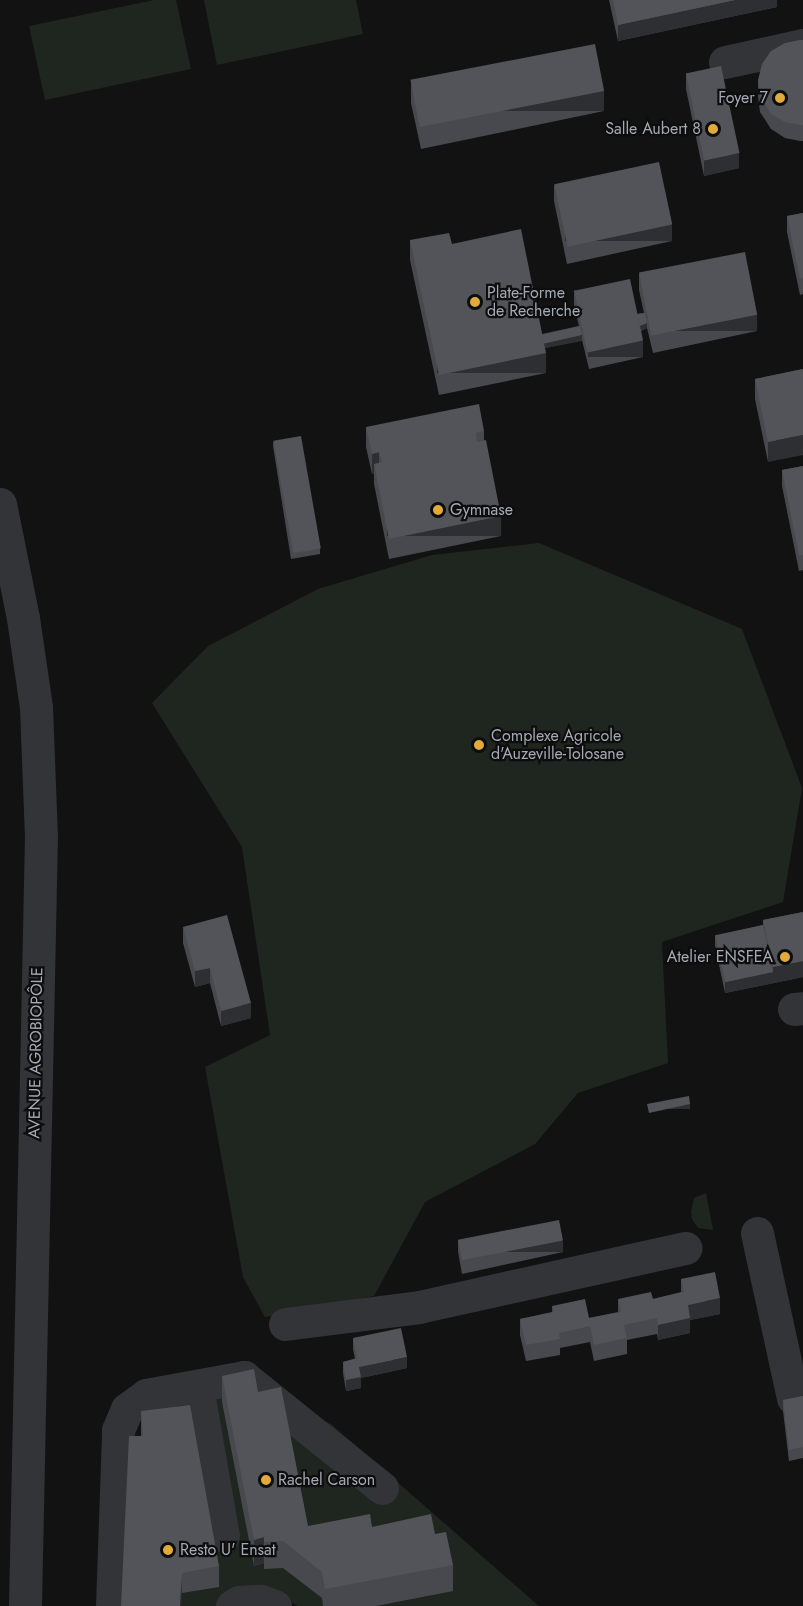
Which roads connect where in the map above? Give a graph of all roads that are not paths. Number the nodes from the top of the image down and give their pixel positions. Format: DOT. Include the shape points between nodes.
graph roads {
  1 [pos="803,45"];
  2 [pos="725,62"];
  3 [pos="0,504"];
  4 [pos="757,1233"];
  5 [pos="686,1248"];
  6 [pos="285,1324"];
  7 [pos="792,1339"];
  8 [pos="197,1387"];
  9 [pos="793,1398"];
  10 [pos="382,1488"];
  11 [pos="224,1536"];
  12 [pos="25,1606"];
  13 [pos="112,1606"];
  14 [pos="232,1606"];
  15 [pos="275,1606"];
  1 -- 2 [label="street"];
  3 -- 12 [label="street, AVENUE AGROBIOPÔLE" via="36,707 41,836"];
  4 -- 7 [label="street"];
  5 -- 6 [label="street" via="419,1307"];
  7 -- 9 [label="street"];
  8 -- 10 [label="street" via="243,1377"];
  8 -- 11 [label="street"];
  8 -- 13 [label="street" via="146,1395 127,1409 118,1430"];
  14 -- 15 [label="street" via="261,1601"];
}
